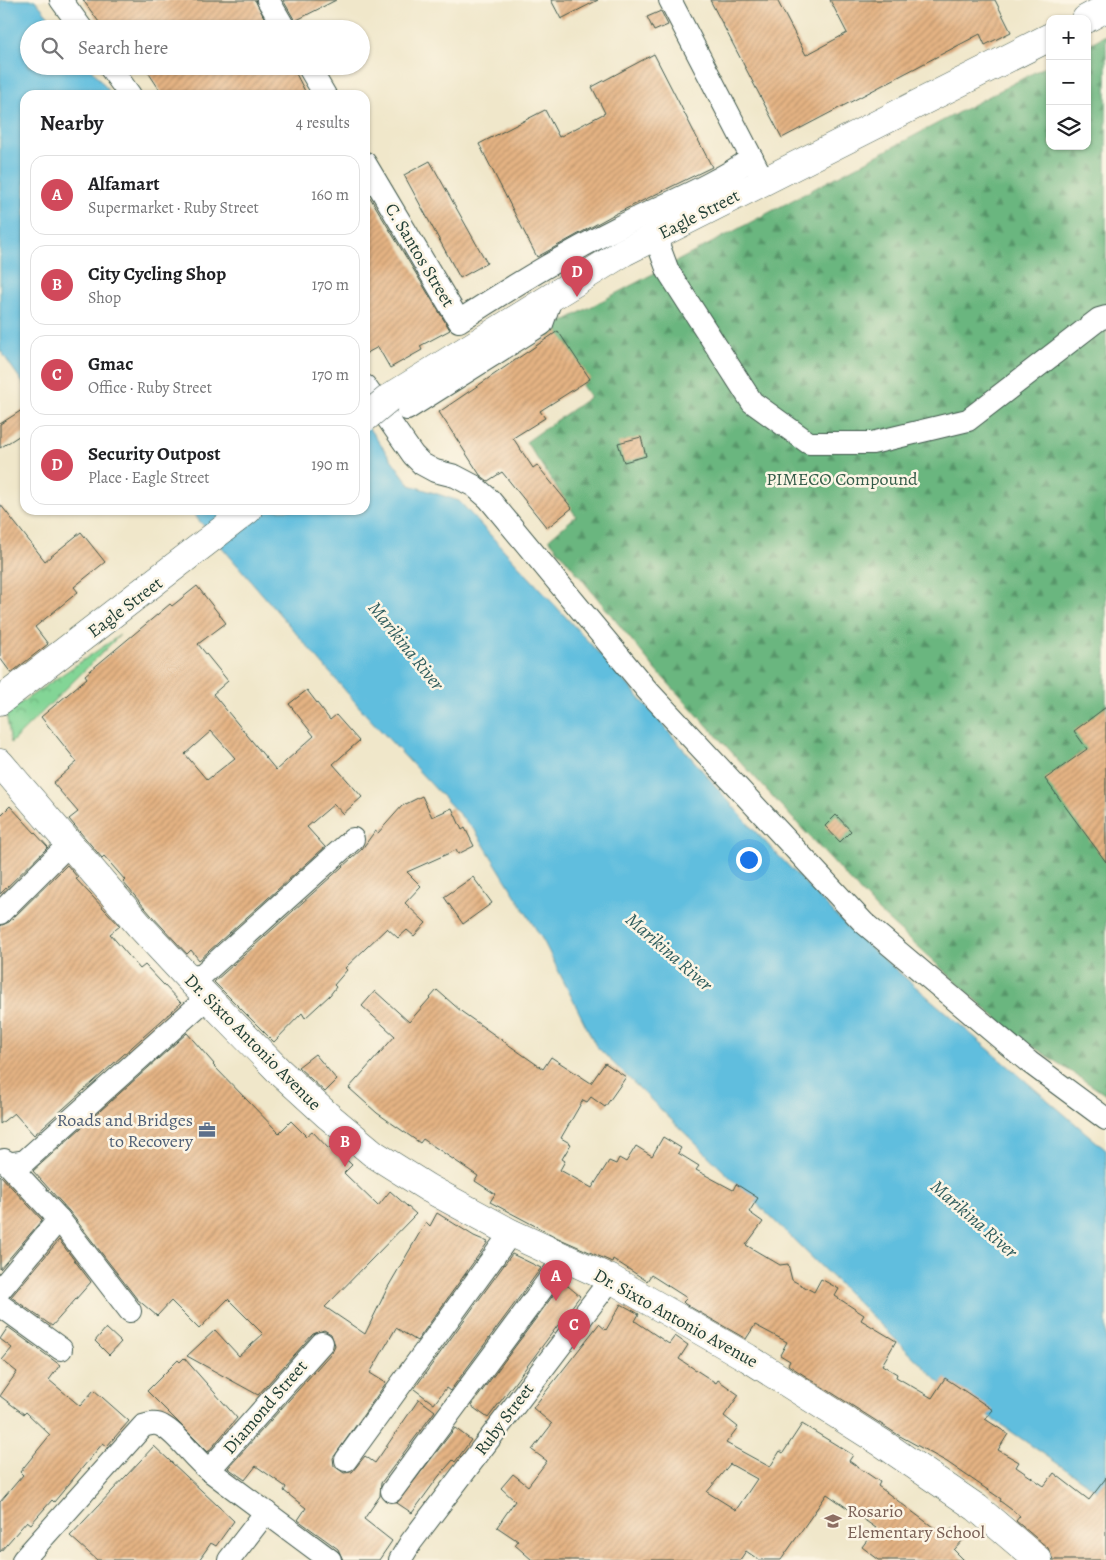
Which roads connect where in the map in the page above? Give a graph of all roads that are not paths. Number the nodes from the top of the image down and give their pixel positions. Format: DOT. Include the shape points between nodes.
graph roads {
  1 [pos="60,0"];
  2 [pos="268,0"];
  3 [pos="670,0"];
  4 [pos="1106,8"];
  5 [pos="1091,16"];
  6 [pos="75,20"];
  7 [pos="280,20"];
  8 [pos="1046,39"];
  9 [pos="116,75"];
  10 [pos="313,75"];
  11 [pos="126,90"];
  12 [pos="322,90"];
  13 [pos="758,170"];
  14 [pos="370,171"];
  15 [pos="654,236"];
  16 [pos="620,240"];
  17 [pos="1106,317"];
  18 [pos="370,393"];
  19 [pos="370,416"];
  20 [pos="242,515"];
  21 [pos="0,702"];
  22 [pos="2,770"];
  23 [pos="353,839"];
  24 [pos="70,843"];
  25 [pos="0,913"];
  26 [pos="200,991"];
  27 [pos="1106,1119"];
  28 [pos="2,1160"];
  29 [pos="59,1219"];
  30 [pos="511,1232"];
  31 [pos="565,1258"];
  32 [pos="610,1279"];
  33 [pos="0,1290"];
  34 [pos="0,1305"];
  35 [pos="130,1311"];
  36 [pos="322,1343"];
  37 [pos="61,1349"];
  38 [pos="346,1460"];
  39 [pos="209,1470"];
  40 [pos="392,1491"];
  41 [pos="266,1512"];
  42 [pos="23,1560"];
  43 [pos="229,1560"];
  44 [pos="330,1560"];
  45 [pos="400,1560"];
  46 [pos="1038,1560"];
  1 -- 6 [label="street"];
  2 -- 7 [label="street"];
  3 -- 13 [label="street"];
  4 -- 5 [label="main road"];
  8 -- 13 [label="main road, Eagle Street"];
  9 -- 11 [label="street"];
  10 -- 12 [label="street"];
  13 -- 15 [label="main road, Eagle Street"];
  13 -- 16 [label="street" via="724,177"];
  14 -- 16 [label="street, C. Santos Street" via="459,321 527,276"];
  15 -- 16 [label="main road, Eagle Street"];
  15 -- 17 [label="street" via="668,271 752,402 809,443 872,443 968,420 1099,319"];
  16 -- 19 [label="main road, Eagle Street, bridge" via="552,296 398,404"];
  18 -- 27 [label="street" via="422,464 467,482 489,499 647,690 864,923 1030,1062"];
  20 -- 21 [label="main road, Eagle Street"];
  22 -- 24 [label="main road, Dr. Sixto Antonio Avenue"];
  23 -- 26 [label="street"];
  24 -- 25 [label="street"];
  24 -- 26 [label="main road, Dr. Sixto Antonio Avenue"];
  26 -- 28 [label="street" via="24,1161"];
  26 -- 30 [label="main road, Dr. Sixto Antonio Avenue" via="298,1089 374,1154 428,1188"];
  28 -- 29 [label="street"];
  29 -- 33 [label="street"];
  29 -- 35 [label="street"];
  30 -- 31 [label="main road, Dr. Sixto Antonio Avenue"];
  30 -- 38 [label="street"];
  31 -- 32 [label="main road, Dr. Sixto Antonio Avenue"];
  31 -- 40 [label="street"];
  32 -- 45 [label="street, Ruby Street"];
  32 -- 46 [label="main road, Dr. Sixto Antonio Avenue" via="748,1358 885,1445 977,1508"];
  34 -- 37 [label="street"];
  36 -- 39 [label="street, Diamond Street"];
  39 -- 41 [label="street, Diamond Street"];
  39 -- 42 [label="street, Diamond Street" via="162,1426 150,1424 138,1430"];
  41 -- 43 [label="street"];
  41 -- 44 [label="street, Diamond Street"];
}
